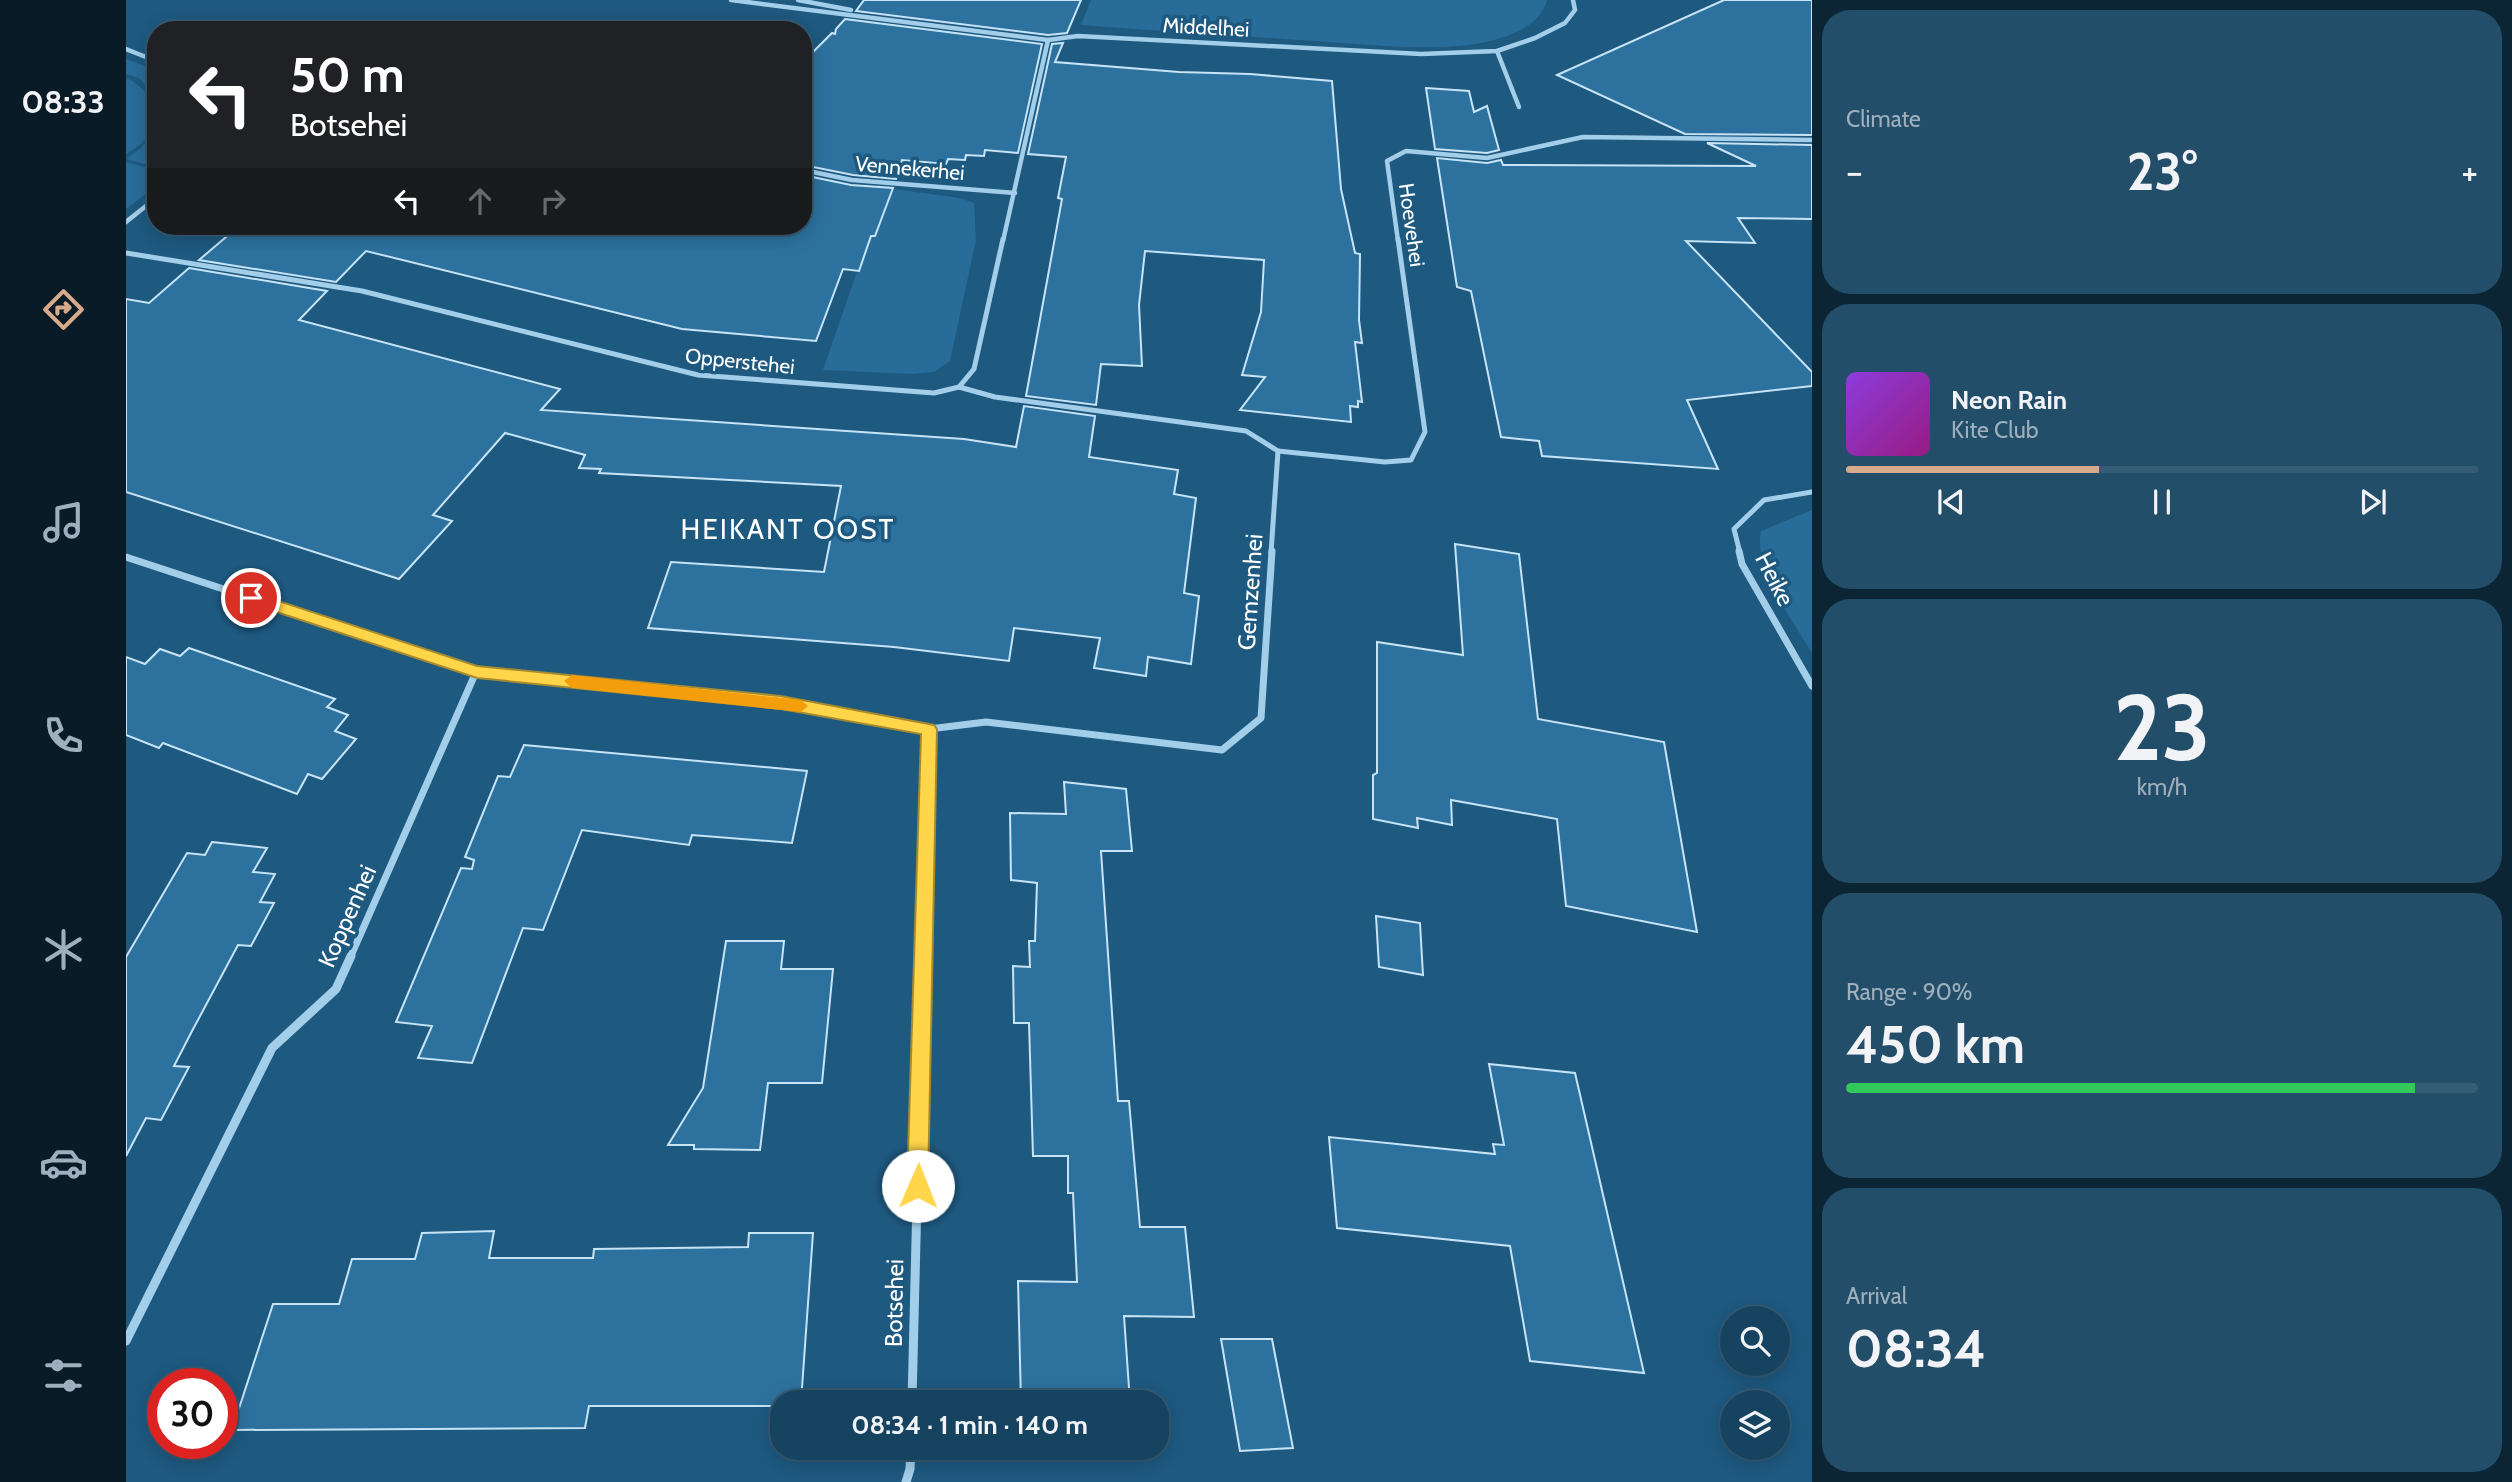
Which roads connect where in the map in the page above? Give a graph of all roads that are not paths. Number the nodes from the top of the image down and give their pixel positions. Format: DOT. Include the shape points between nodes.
graph roads {
  1 [pos="731,0"];
  2 [pos="798,0"];
  3 [pos="1573,0"];
  4 [pos="914,22"];
  5 [pos="1048,40"];
  6 [pos="126,49"];
  7 [pos="1497,51"];
  8 [pos="147,57"];
  9 [pos="1519,107"];
  10 [pos="1812,140"];
  11 [pos="812,172"];
  12 [pos="1015,193"];
  13 [pos="147,205"];
  14 [pos="126,222"];
  15 [pos="126,253"];
  16 [pos="959,387"];
  17 [pos="1278,451"];
  18 [pos="1812,492"];
  19 [pos="126,557"];
  20 [pos="477,672"];
  21 [pos="1812,686"];
  22 [pos="929,729"];
  23 [pos="126,1341"];
  24 [pos="912,1390"];
  25 [pos="910,1460"];
  26 [pos="906,1482"];
  1 -- 4 [label="street, Middelhei"];
  2 -- 4 [label="street, Middelhei"];
  3 -- 7 [label="street, Middelhei" via="1575,10 1566,23"];
  4 -- 5 [label="street, Middelhei"];
  5 -- 7 [label="street, Middelhei" via="1078,36 1421,54"];
  5 -- 12 [label="street"];
  6 -- 8 [label="street"];
  7 -- 9 [label="street"];
  10 -- 17 [label="street, Hoevehei" via="1583,137 1487,158 1406,151 1387,161 1424,432 1411,460 1385,462"];
  11 -- 12 [label="street, Vennekerhei" via="852,180"];
  12 -- 16 [label="street" via="974,369"];
  13 -- 14 [label="street"];
  15 -- 16 [label="street, Opperstehei" via="362,291 698,375 934,393"];
  16 -- 17 [label="street" via="995,397 1246,431"];
  17 -- 22 [label="street, Gemzenhei" via="1262,718 1222,750 986,722"];
  18 -- 21 [label="street, Heike" via="1764,500 1734,530 1742,564"];
  19 -- 20 [label="street"];
  20 -- 22 [label="street" via="781,702"];
  20 -- 23 [label="street, Koppenhei" via="336,989 272,1048"];
  22 -- 24 [label="street, Botsehei"];
  25 -- 26 [label="street"];
}
